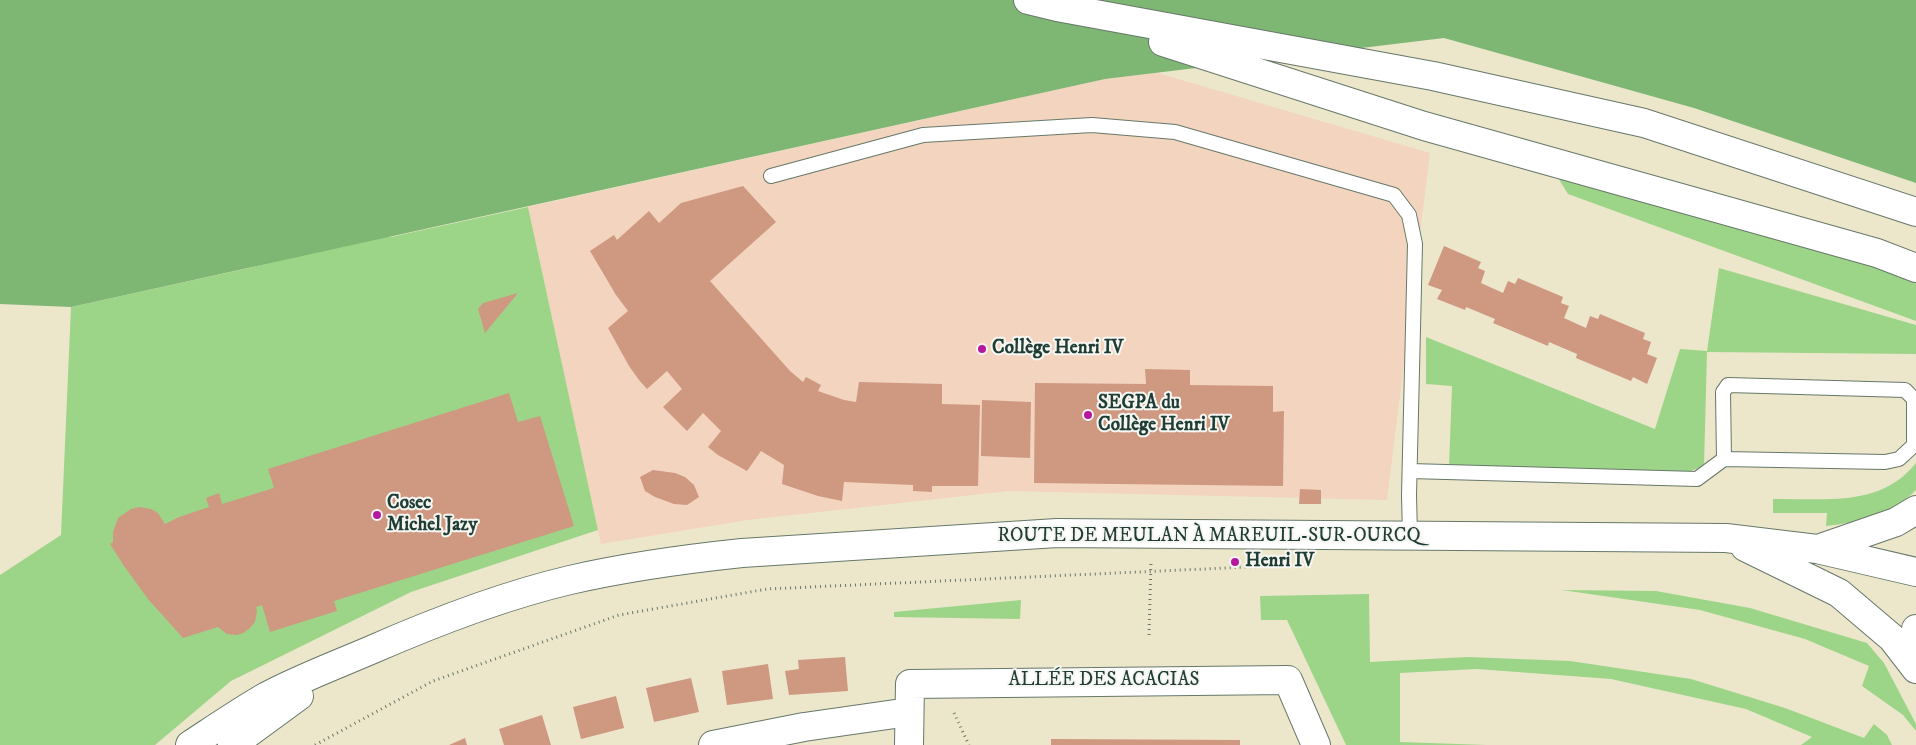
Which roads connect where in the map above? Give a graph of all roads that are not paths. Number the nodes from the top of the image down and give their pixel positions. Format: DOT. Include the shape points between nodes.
graph roads {
  1 [pos="1028,0"];
  2 [pos="1057,7"];
  3 [pos="771,176"];
  4 [pos="1916,212"];
  5 [pos="1916,268"];
  6 [pos="1724,459"];
  7 [pos="1410,471"];
  8 [pos="1916,510"];
  9 [pos="1410,536"];
  10 [pos="1726,538"];
  11 [pos="1818,549"];
  12 [pos="1916,572"];
  13 [pos="1916,628"];
  14 [pos="1916,637"];
  15 [pos="347,660"];
  16 [pos="1916,669"];
  17 [pos="909,712"];
  18 [pos="190,745"];
  19 [pos="232,745"];
  20 [pos="713,745"];
  21 [pos="909,745"];
  22 [pos="1316,745"];
  1 -- 2 [label="street"];
  2 -- 4 [label="street" via="1433,76 1644,123"];
  2 -- 5 [label="street" via="1424,126 1867,251"];
  3 -- 7 [label="lane" via="923,135 1092,125 1175,132 1394,195 1409,215 1415,244"];
  6 -- 6 [label="lane" via="1723,392 1728,385 1905,390 1914,400 1914,445 1899,459 1885,462"];
  6 -- 7 [label="lane" via="1697,479"];
  7 -- 9 [label="lane"];
  8 -- 11 [label="street, ROUTE DE MEULAN À MAREUIL-SUR-OURCQ" via="1896,522"];
  9 -- 10 [label="street, ROUTE DE MEULAN À MAREUIL-SUR-OURCQ"];
  9 -- 15 [label="street, ROUTE DE MEULAN À MAREUIL-SUR-OURCQ" via="1057,533 697,558 571,580 516,594"];
  10 -- 11 [label="street, ROUTE DE MEULAN À MAREUIL-SUR-OURCQ"];
  10 -- 16 [label="street" via="1840,593 1892,638"];
  11 -- 12 [label="street, ROUTE DE MEULAN À MAREUIL-SUR-OURCQ"];
  13 -- 14 [label="street"];
  15 -- 18 [label="street, ROUTE DE MEULAN À MAREUIL-SUR-OURCQ" via="266,697"];
  15 -- 19 [label="street, ROUTE DE MEULAN À MAREUIL-SUR-OURCQ"];
  17 -- 20 [label="street" via="804,726"];
  17 -- 21 [label="street, ALLÉE DES ACACIAS"];
  17 -- 22 [label="street, ALLÉE DES ACACIAS" via="910,684 1288,680"];
}
